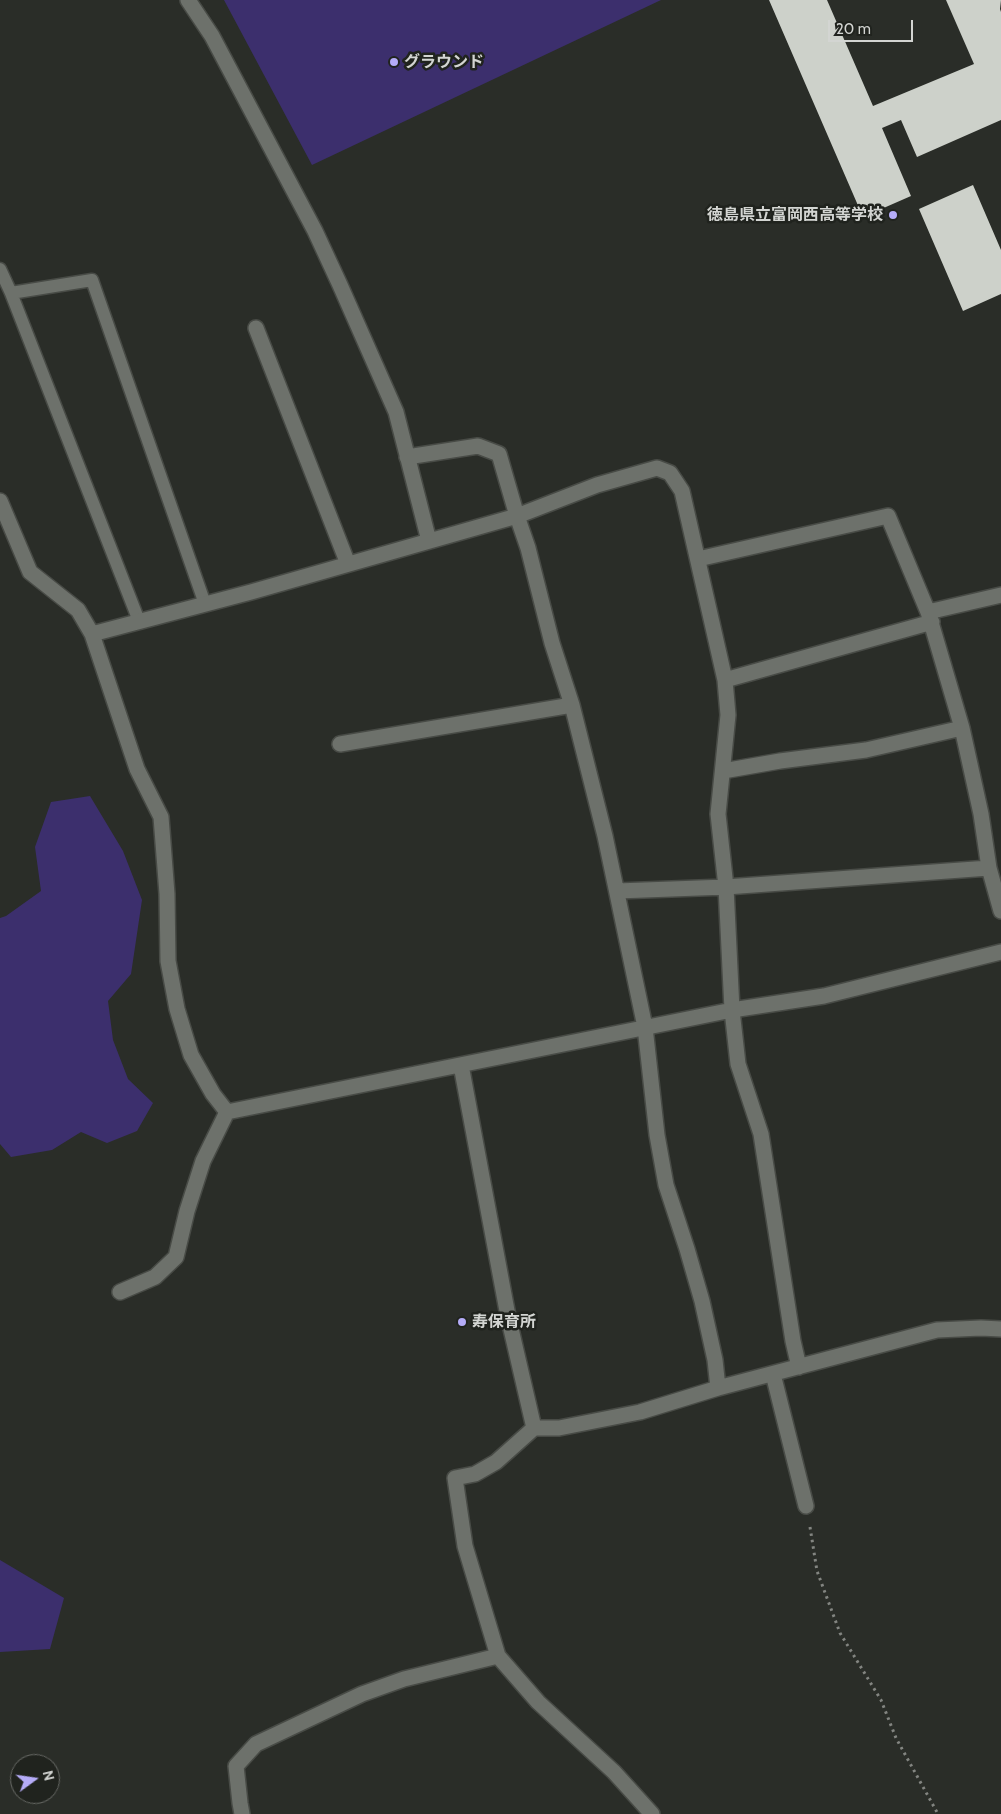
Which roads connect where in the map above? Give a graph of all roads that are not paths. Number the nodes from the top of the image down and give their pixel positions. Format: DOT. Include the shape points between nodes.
graph roads {
  1 [pos="188,0"];
  2 [pos="0,269"];
  3 [pos="11,293"];
  4 [pos="256,328"];
  5 [pos="407,457"];
  6 [pos="0,501"];
  7 [pos="516,516"];
  8 [pos="429,540"];
  9 [pos="698,559"];
  10 [pos="348,564"];
  11 [pos="1001,595"];
  12 [pos="205,604"];
  13 [pos="930,617"];
  14 [pos="139,621"];
  15 [pos="92,634"];
  16 [pos="725,680"];
  17 [pos="572,705"];
  18 [pos="962,728"];
  19 [pos="340,744"];
  20 [pos="723,771"];
  21 [pos="989,868"];
  22 [pos="726,887"];
  23 [pos="617,891"];
  24 [pos="1001,911"];
  25 [pos="1001,952"];
  26 [pos="732,1010"];
  27 [pos="646,1027"];
  28 [pos="461,1065"];
  29 [pos="227,1112"];
  30 [pos="120,1292"];
  31 [pos="1001,1329"];
  32 [pos="799,1367"];
  33 [pos="773,1374"];
  34 [pos="718,1388"];
  35 [pos="534,1428"];
  36 [pos="806,1506"];
  37 [pos="498,1656"];
  38 [pos="242,1814"];
  39 [pos="652,1814"];
  1 -- 5 [label="street" via="212,36 315,231 396,412"];
  2 -- 3 [label="lane"];
  3 -- 12 [label="lane" via="92,280"];
  3 -- 14 [label="lane"];
  4 -- 10 [label="street"];
  5 -- 7 [label="street" via="478,446 499,454"];
  5 -- 8 [label="street"];
  6 -- 15 [label="street" via="30,572 78,610"];
  7 -- 8 [label="street"];
  7 -- 9 [label="street" via="597,485 657,468 670,473 682,491"];
  7 -- 17 [label="street"];
  8 -- 10 [label="street"];
  9 -- 13 [label="street" via="888,516"];
  9 -- 16 [label="street"];
  10 -- 12 [label="street"];
  11 -- 13 [label="street"];
  12 -- 14 [label="street"];
  13 -- 16 [label="street"];
  13 -- 18 [label="street"];
  14 -- 15 [label="street"];
  15 -- 29 [label="street" via="137,770 161,817 168,961 177,1009 191,1055"];
  16 -- 20 [label="street" via="728,715"];
  17 -- 19 [label="street"];
  17 -- 23 [label="street"];
  18 -- 20 [label="street" via="866,750"];
  18 -- 21 [label="street"];
  20 -- 22 [label="street" via="718,814"];
  21 -- 22 [label="street"];
  21 -- 24 [label="street"];
  22 -- 23 [label="street"];
  22 -- 26 [label="street"];
  23 -- 27 [label="street"];
  25 -- 26 [label="street" via="824,996"];
  26 -- 27 [label="street"];
  26 -- 32 [label="street" via="738,1064 761,1134"];
  27 -- 28 [label="street"];
  27 -- 34 [label="street" via="657,1135 666,1185 702,1301"];
  28 -- 29 [label="street"];
  28 -- 35 [label="street" via="508,1316"];
  29 -- 30 [label="street" via="203,1161 176,1257 155,1277"];
  31 -- 32 [label="street" via="937,1330"];
  32 -- 33 [label="street"];
  33 -- 34 [label="street"];
  33 -- 36 [label="street"];
  34 -- 35 [label="street" via="640,1412 559,1428"];
  35 -- 37 [label="street" via="496,1462 475,1474 454,1478 465,1546"];
  37 -- 38 [label="street" via="404,1679 362,1694 256,1744 236,1766"];
  37 -- 39 [label="street" via="538,1702 614,1772"];
}
